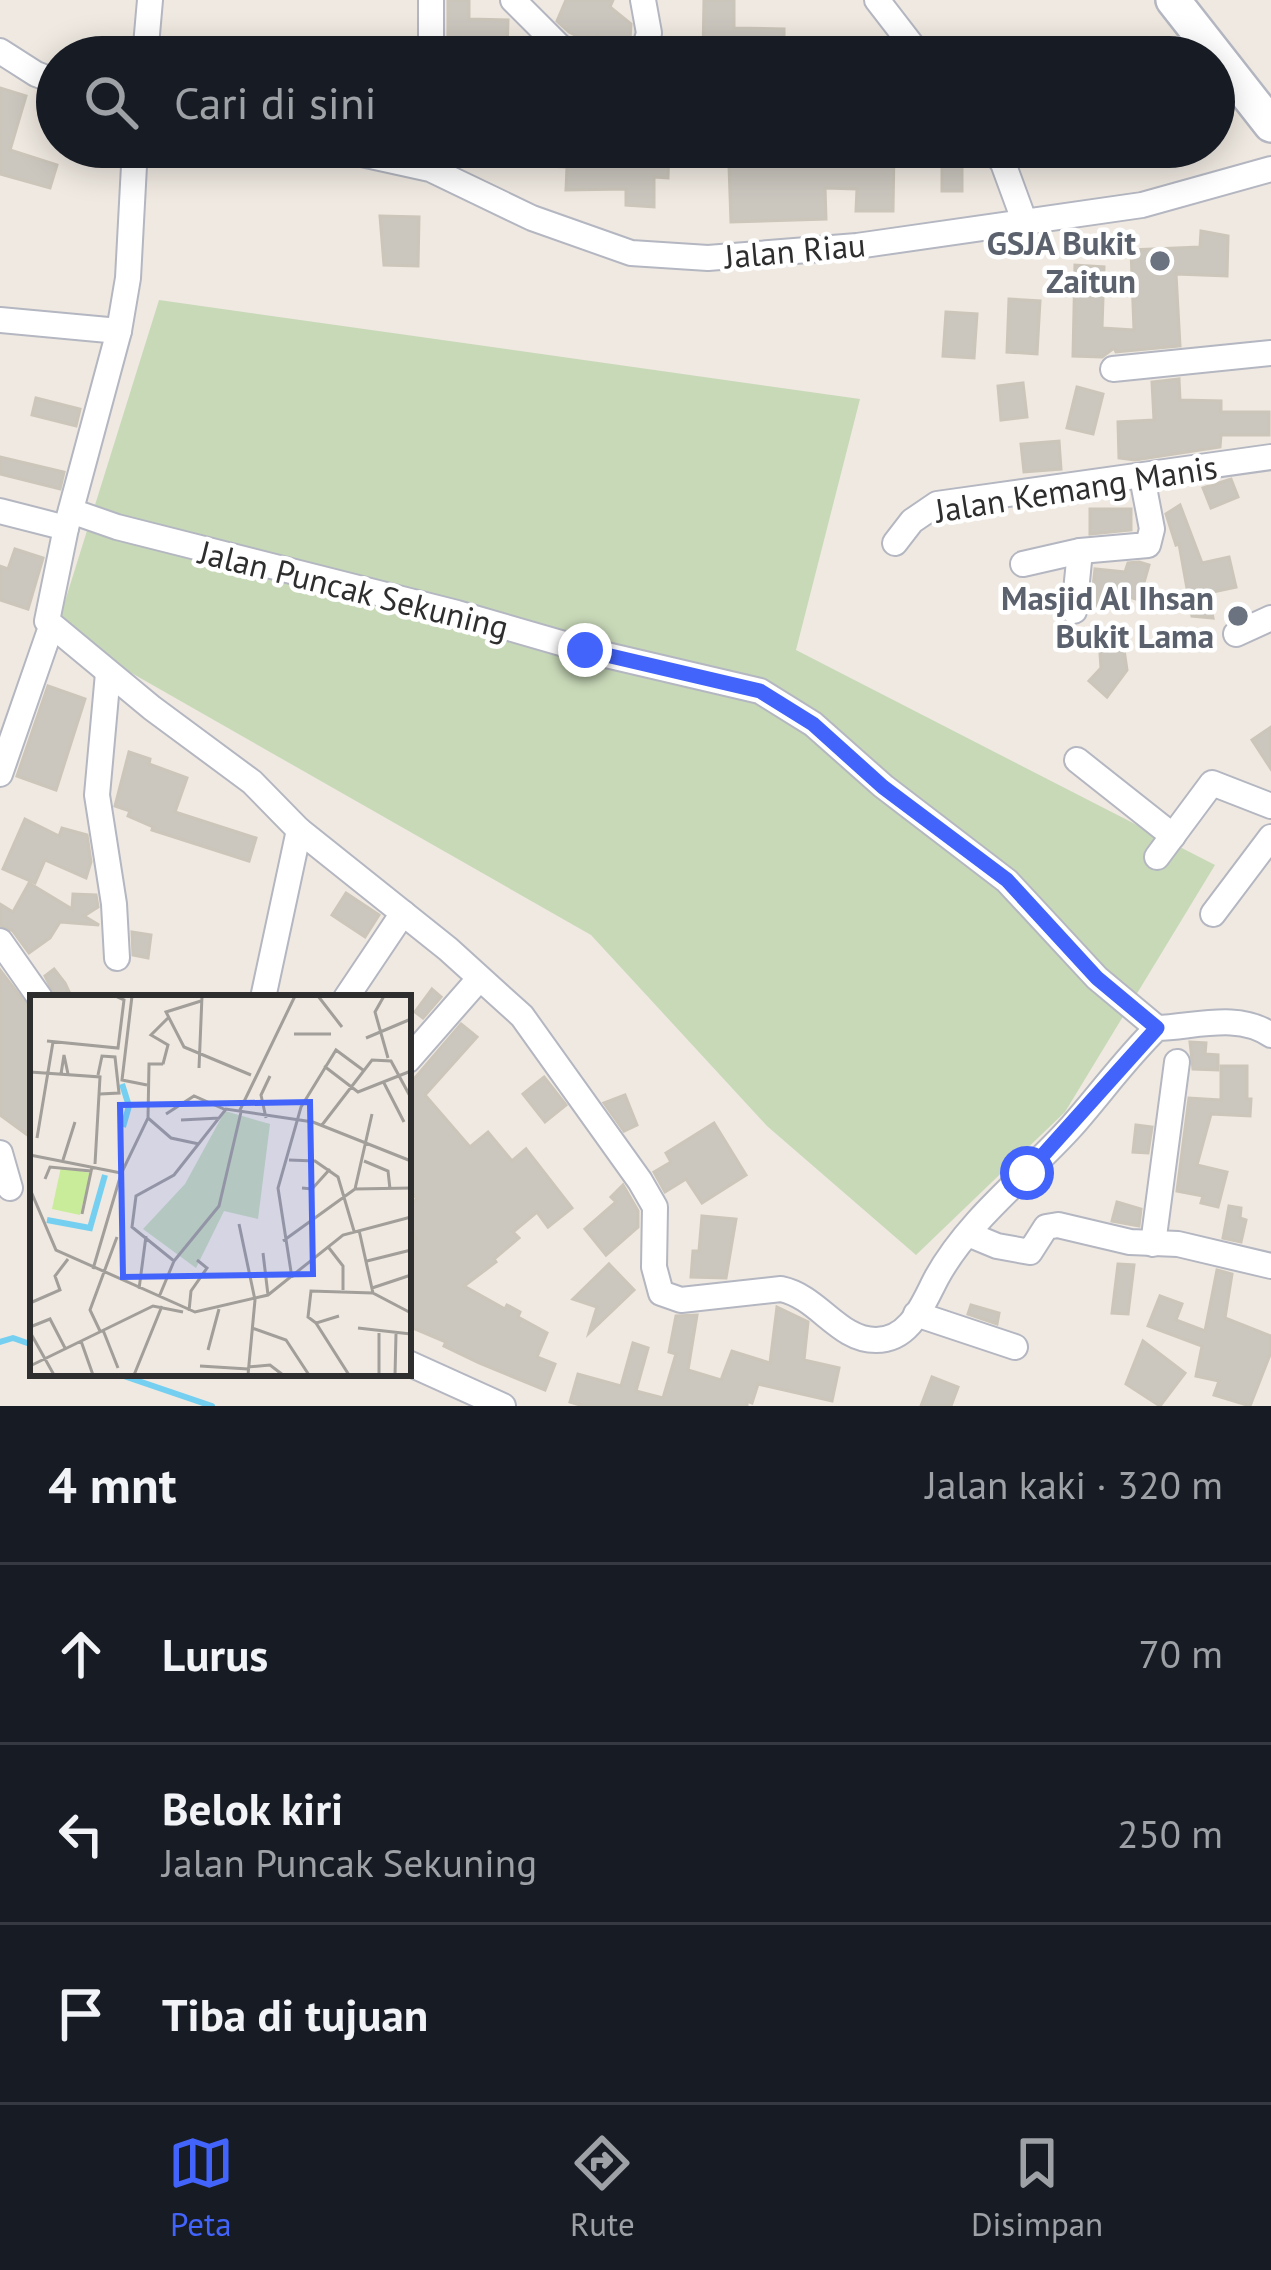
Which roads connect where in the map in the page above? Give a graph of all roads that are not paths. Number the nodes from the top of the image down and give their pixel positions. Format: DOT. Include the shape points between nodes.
graph roads {
  1 [pos="150,0"];
  2 [pos="431,0"];
  3 [pos="513,0"];
  4 [pos="644,0"];
  5 [pos="877,0"];
  6 [pos="1173,0"];
  7 [pos="147,36"];
  8 [pos="431,36"];
  9 [pos="549,36"];
  10 [pos="648,36"];
  11 [pos="905,36"];
  12 [pos="1201,36"];
  13 [pos="0,51"];
  14 [pos="36,73"];
  15 [pos="1235,79"];
  16 [pos="1271,125"];
  17 [pos="135,168"];
  18 [pos="448,168"];
  19 [pos="1005,168"];
  20 [pos="1271,169"];
  21 [pos="1025,223"];
  22 [pos="0,320"];
  23 [pos="119,331"];
  24 [pos="1271,353"];
  25 [pos="1113,369"];
  26 [pos="1271,458"];
  27 [pos="1142,477"];
  28 [pos="0,511"];
  29 [pos="69,519"];
  30 [pos="895,543"];
  31 [pos="1080,551"];
  32 [pos="1023,564"];
  33 [pos="1074,610"];
  34 [pos="1271,618"];
  35 [pos="48,619"];
  36 [pos="1237,634"];
  37 [pos="107,673"];
  38 [pos="1077,760"];
  39 [pos="0,774"];
  40 [pos="1271,806"];
  41 [pos="298,830"];
  42 [pos="1173,836"];
  43 [pos="1271,837"];
  44 [pos="1157,857"];
  45 [pos="403,913"];
  46 [pos="1213,914"];
  47 [pos="0,941"];
  48 [pos="118,958"];
  49 [pos="479,979"];
  50 [pos="38,995"];
  51 [pos="263,995"];
  52 [pos="348,995"];
  53 [pos="1157,1028"];
  54 [pos="1266,1032"];
  55 [pos="411,1057"];
  56 [pos="1177,1062"];
  57 [pos="0,1154"];
  58 [pos="14,1187"];
  59 [pos="968,1234"];
  60 [pos="1154,1244"];
  61 [pos="1271,1266"];
  62 [pos="916,1314"];
  63 [pos="1015,1347"];
  64 [pos="411,1364"];
  65 [pos="503,1406"];
  1 -- 7 [label="street"];
  2 -- 8 [label="street"];
  3 -- 9 [label="street"];
  4 -- 10 [label="street"];
  5 -- 11 [label="street"];
  6 -- 12 [label="main road"];
  13 -- 14 [label="street"];
  15 -- 16 [label="main road"];
  17 -- 23 [label="street"];
  18 -- 21 [label="street, Jalan Riau" via="532,218 632,254 857,246"];
  19 -- 21 [label="street"];
  20 -- 21 [label="street, Jalan Riau" via="1142,206"];
  22 -- 23 [label="street"];
  23 -- 29 [label="street"];
  24 -- 25 [label="street"];
  26 -- 27 [label="street, Jalan Kemang Manis"];
  27 -- 30 [label="street, Jalan Kemang Manis" via="937,504"];
  27 -- 31 [label="street" via="1148,545"];
  28 -- 29 [label="street, Jalan Puncak Sekuning"];
  29 -- 35 [label="street"];
  29 -- 53 [label="street, Jalan Puncak Sekuning" via="760,691 1007,880 1097,978"];
  31 -- 32 [label="street"];
  31 -- 33 [label="street"];
  34 -- 36 [label="street"];
  35 -- 37 [label="street"];
  35 -- 39 [label="street"];
  37 -- 41 [label="street" via="252,782"];
  37 -- 48 [label="street" via="97,795"];
  38 -- 42 [label="street"];
  40 -- 42 [label="street" via="1212,783"];
  41 -- 45 [label="street"];
  41 -- 51 [label="street"];
  42 -- 44 [label="street"];
  43 -- 46 [label="street"];
  45 -- 49 [label="street"];
  45 -- 52 [label="street"];
  47 -- 50 [label="street"];
  49 -- 55 [label="street"];
  49 -- 62 [label="street" via="536,1032 640,1181 655,1207 654,1267 666,1297 781,1289 853,1337 877,1340 901,1334"];
  53 -- 54 [label="street" via="1222,1021"];
  53 -- 59 [label="street"];
  56 -- 60 [label="street"];
  57 -- 58 [label="street"];
  59 -- 60 [label="street" via="1030,1252 1053,1224"];
  59 -- 62 [label="street"];
  60 -- 61 [label="street"];
  62 -- 63 [label="street"];
  64 -- 65 [label="street"];
}
